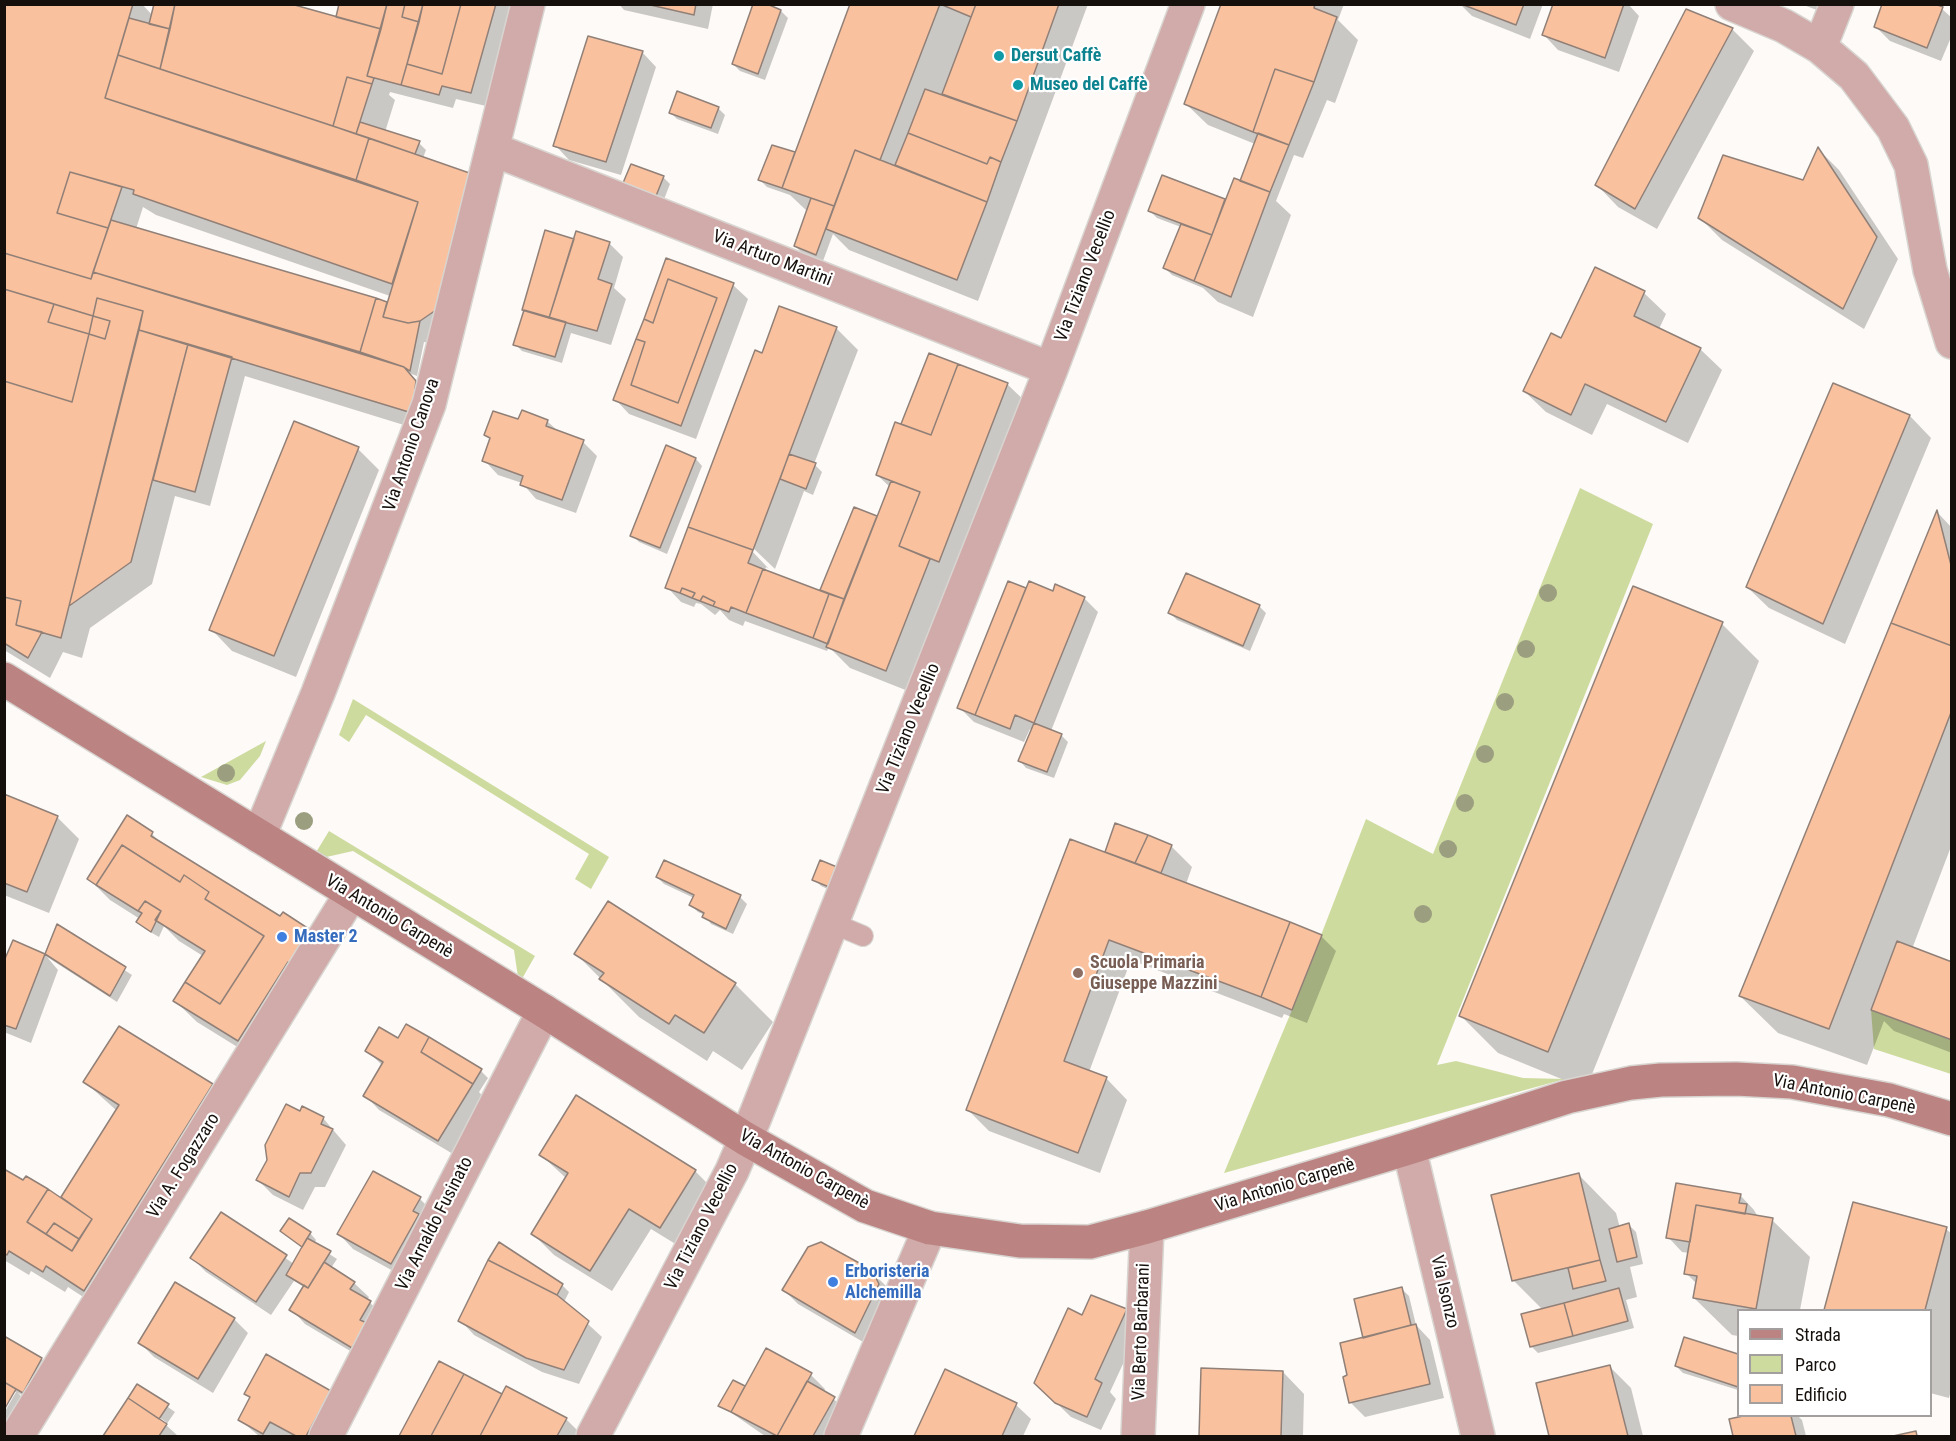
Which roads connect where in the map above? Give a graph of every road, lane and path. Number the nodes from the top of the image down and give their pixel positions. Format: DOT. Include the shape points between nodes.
graph roads {
  1 [pos="528,4"];
  2 [pos="1188,4"];
  3 [pos="1732,4"];
  4 [pos="1837,4"];
  5 [pos="1820,47"];
  6 [pos="492,149"];
  7 [pos="1952,342"];
  8 [pos="1051,369"];
  9 [pos="4,679"];
  10 [pos="259,836"];
  11 [pos="351,894"];
  12 [pos="832,923"];
  13 [pos="863,936"];
  14 [pos="544,1011"];
  15 [pos="1952,1119"];
  16 [pos="746,1138"];
  17 [pos="1409,1148"];
  18 [pos="1147,1227"];
  19 [pos="930,1228"];
  20 [pos="17,1437"];
  21 [pos="326,1437"];
  22 [pos="593,1437"];
  23 [pos="841,1437"];
  24 [pos="1138,1437"];
  25 [pos="1478,1437"];
  1 -- 6 [label="street, Via Antonio Canova"];
  2 -- 8 [label="street, Via Tiziano Vecellio"];
  3 -- 5 [label="street" via="1784,26"];
  4 -- 5 [label="street"];
  5 -- 7 [label="street" via="1854,76 1875,102 1911,165 1930,270"];
  6 -- 8 [label="street, Via Arturo Martini"];
  6 -- 10 [label="street, Via Antonio Canova" via="429,404"];
  8 -- 12 [label="street, Via Tiziano Vecellio"];
  9 -- 10 [label="street, Via Antonio Carpenè"];
  10 -- 11 [label="street, Via Antonio Carpenè"];
  11 -- 14 [label="street, Via Antonio Carpenè"];
  11 -- 20 [label="street, Via A. Fogazzaro"];
  12 -- 13 [label="lane"];
  12 -- 16 [label="street, Via Tiziano Vecellio"];
  14 -- 16 [label="street, Via Antonio Carpenè"];
  14 -- 21 [label="street, Via Arnaldo Fusinato"];
  15 -- 17 [label="street, Via Antonio Carpenè" via="1888,1100 1792,1082 1736,1078 1661,1080 1567,1097"];
  16 -- 19 [label="street, Via Antonio Carpenè" via="865,1206"];
  16 -- 22 [label="street, Via Tiziano Vecellio"];
  17 -- 18 [label="street, Via Antonio Carpenè"];
  17 -- 25 [label="street, Via Isonzo"];
  18 -- 19 [label="street, Via Antonio Carpenè" via="1090,1242 1020,1241"];
  18 -- 24 [label="street, Via Berto Barbarani"];
  19 -- 23 [label="street"];
}
